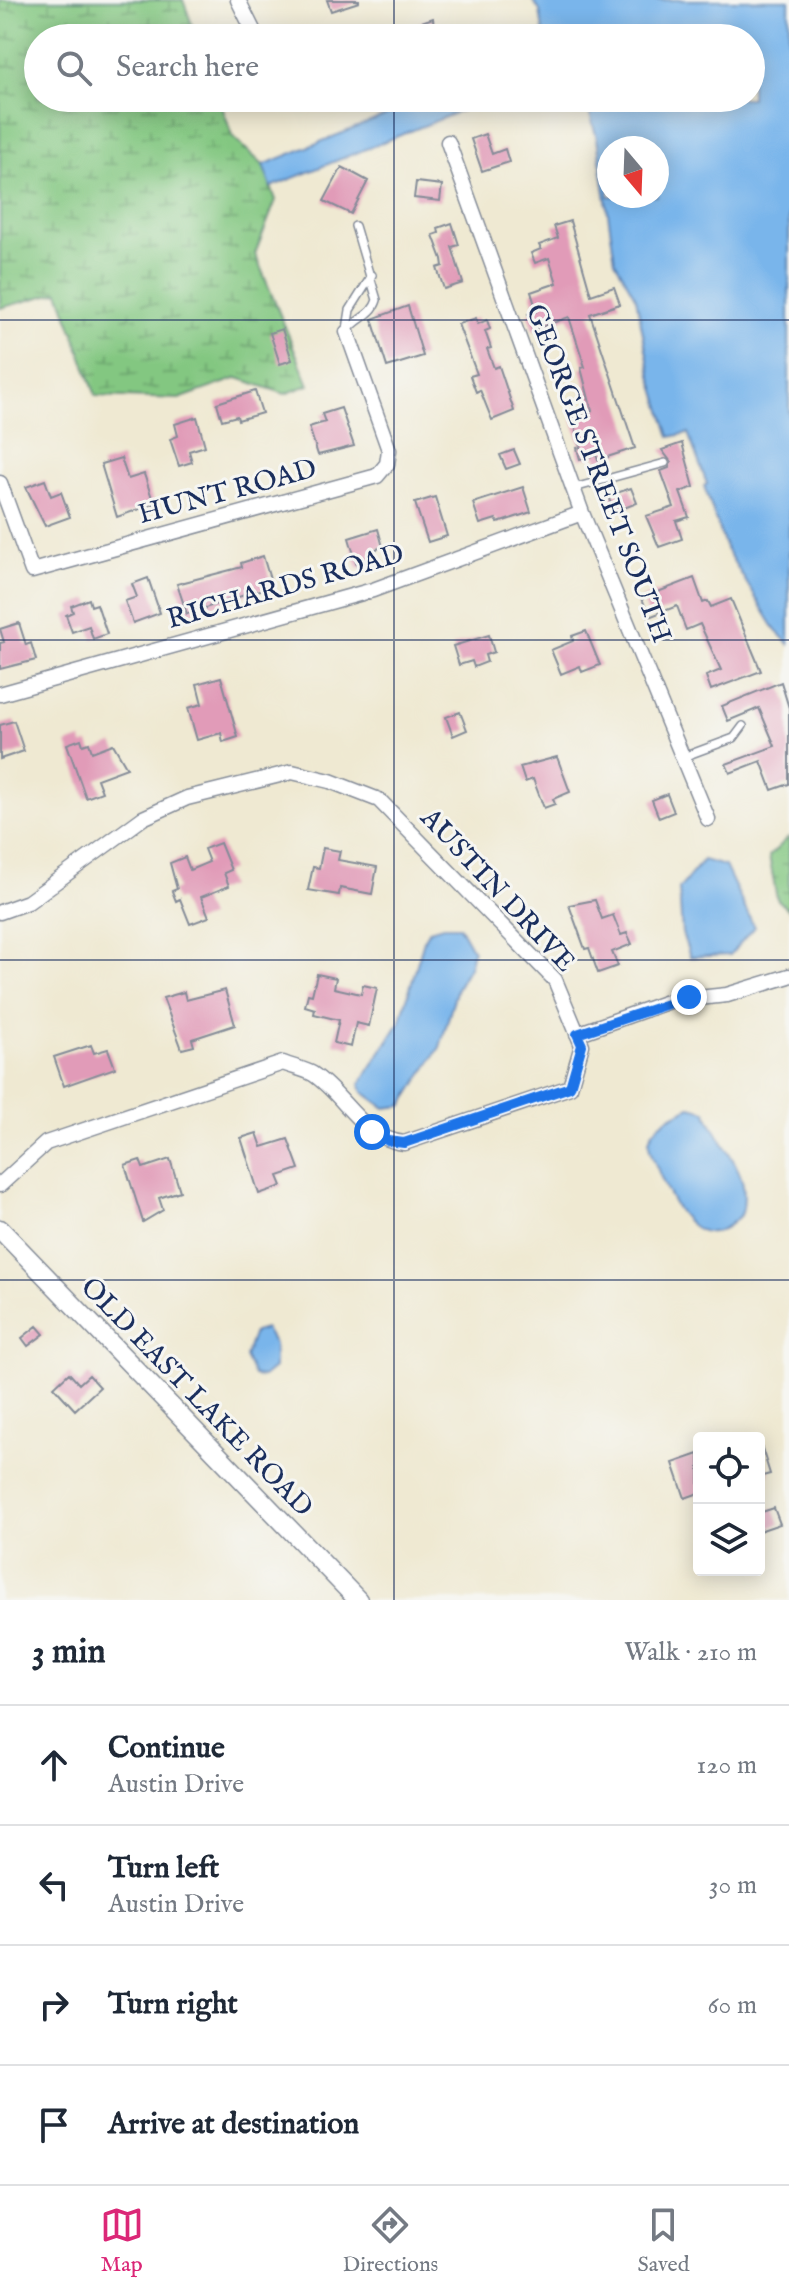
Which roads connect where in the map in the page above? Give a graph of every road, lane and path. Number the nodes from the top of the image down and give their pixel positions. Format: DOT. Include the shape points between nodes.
graph roads {
  1 [pos="238,0"];
  2 [pos="250,24"];
  3 [pos="448,142"];
  4 [pos="355,226"];
  5 [pos="372,275"];
  6 [pos="347,332"];
  7 [pos="665,463"];
  8 [pos="0,483"];
  9 [pos="573,489"];
  10 [pos="582,513"];
  11 [pos="0,694"];
  12 [pos="743,726"];
  13 [pos="683,757"];
  14 [pos="708,819"];
  15 [pos="0,912"];
  16 [pos="789,976"];
  17 [pos="577,1034"];
  18 [pos="0,1185"];
  19 [pos="0,1229"];
  20 [pos="358,1600"];
  1 -- 2 [label="street"];
  3 -- 9 [label="street, GEORGE STREET SOUTH"];
  4 -- 5 [label="lane"];
  5 -- 6 [label="lane" via="350,310"];
  5 -- 6 [label="lane" via="375,307"];
  6 -- 8 [label="street, HUNT ROAD" via="389,450 387,464 377,476 32,571"];
  7 -- 9 [label="lane"];
  9 -- 10 [label="street, GEORGE STREET SOUTH"];
  10 -- 11 [label="street, RICHARDS ROAD" via="373,590"];
  10 -- 13 [label="street, GEORGE STREET SOUTH"];
  12 -- 13 [label="lane" via="734,738"];
  13 -- 14 [label="street, GEORGE STREET SOUTH"];
  15 -- 17 [label="street, AUSTIN DRIVE" via="28,902 143,818 187,798 292,772 379,800 555,980"];
  16 -- 17 [label="street" via="727,995 670,1001"];
  17 -- 18 [label="street, AUSTIN DRIVE" via="582,1045 570,1087 404,1143 372,1132 313,1073 283,1063 46,1143"];
  19 -- 20 [label="street, OLD EAST LAKE ROAD"];
}
